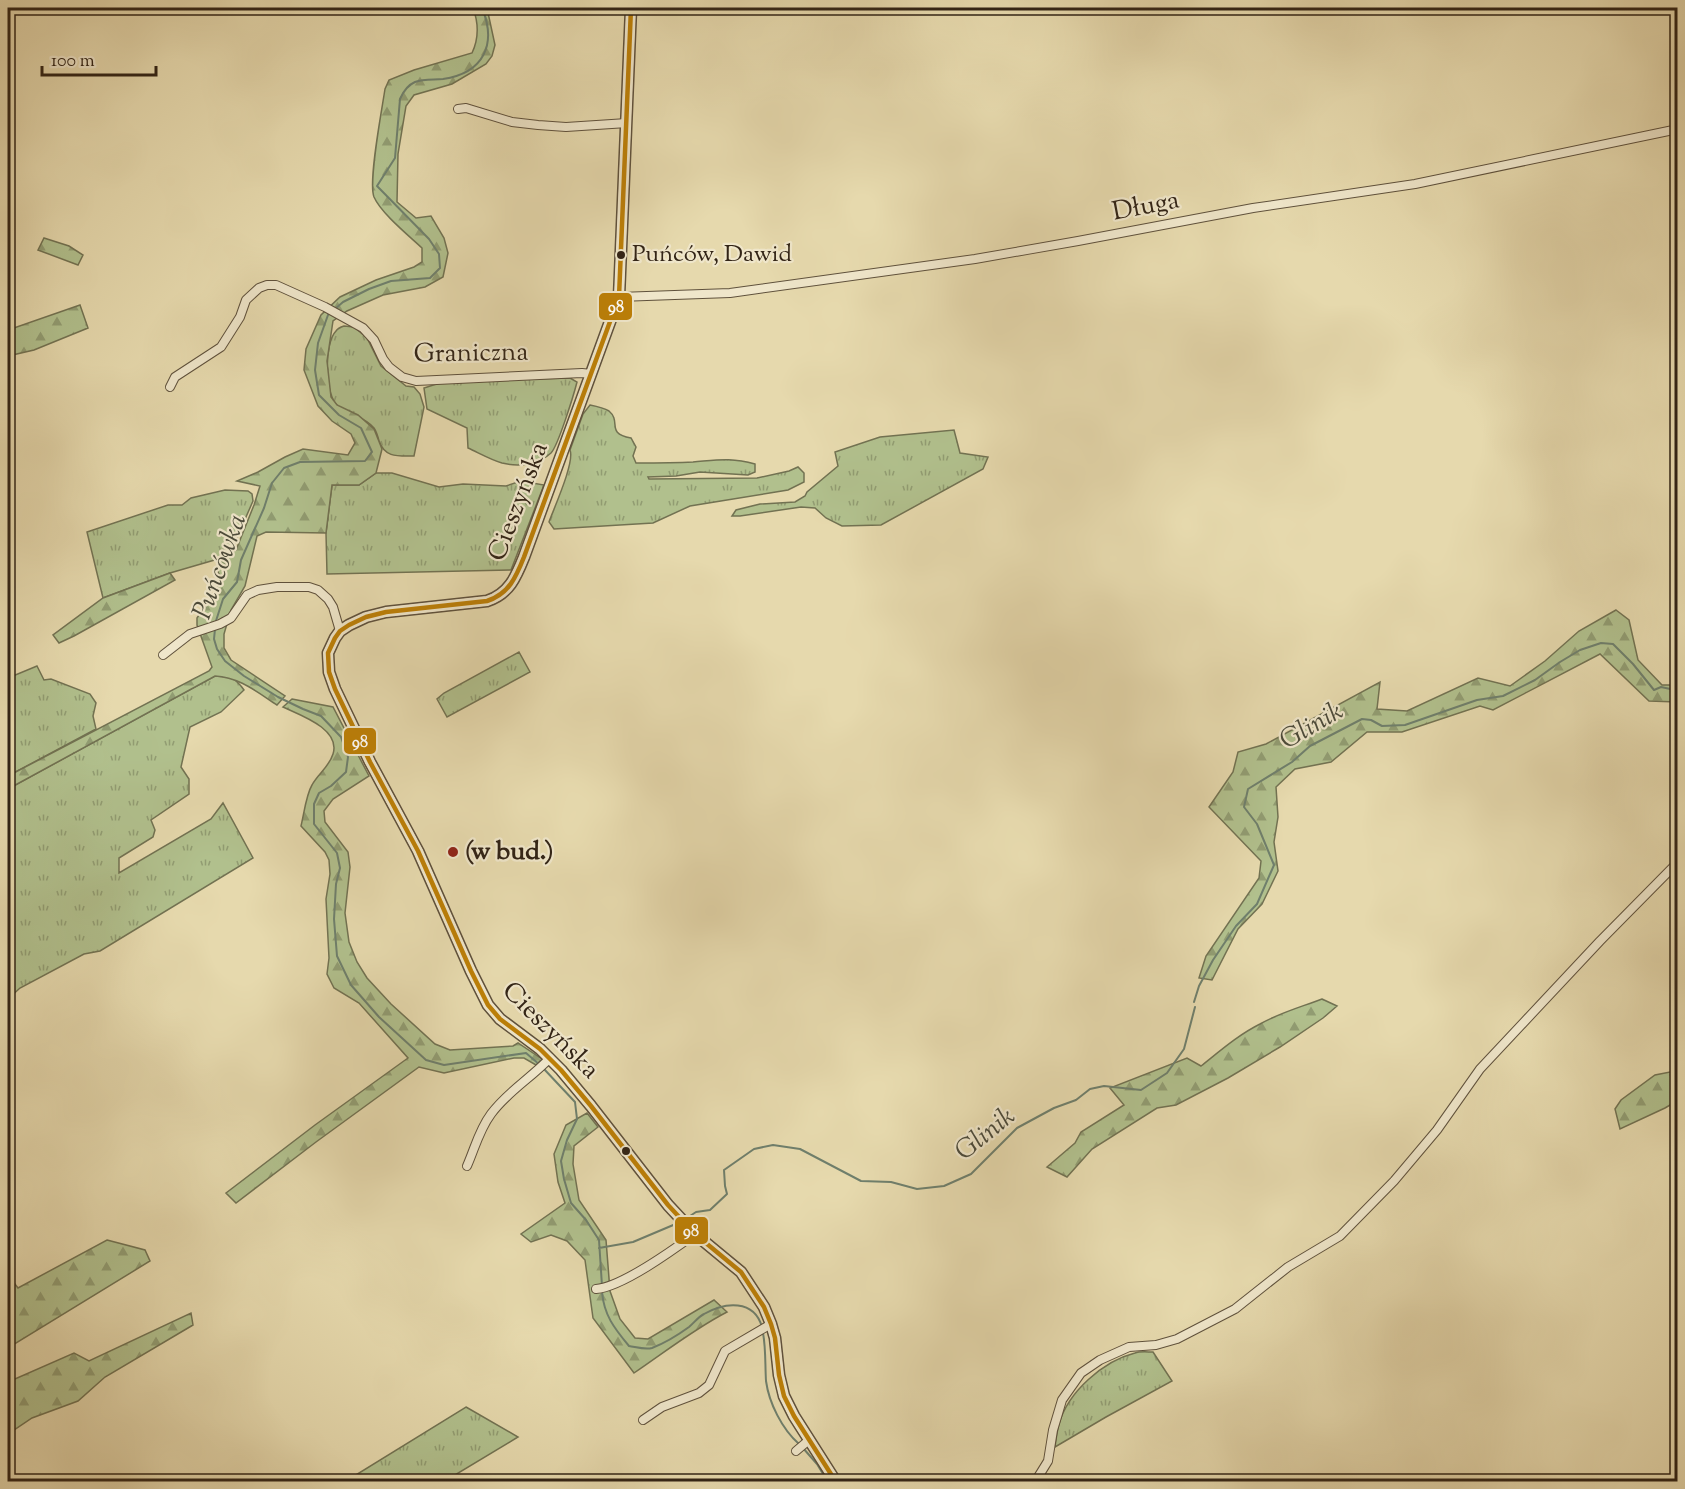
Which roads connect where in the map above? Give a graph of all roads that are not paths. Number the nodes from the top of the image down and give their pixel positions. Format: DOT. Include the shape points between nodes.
graph roads {
  1 [pos="631,8"];
  2 [pos="458,109"];
  3 [pos="627,123"];
  4 [pos="1677,129"];
  5 [pos="619,297"];
  6 [pos="591,374"];
  7 [pos="170,387"];
  8 [pos="340,631"];
  9 [pos="163,655"];
  10 [pos="1677,862"];
  11 [pos="548,1060"];
  12 [pos="467,1166"];
  13 [pos="695,1234"];
  14 [pos="601,1288"];
  15 [pos="769,1325"];
  16 [pos="643,1420"];
  17 [pos="807,1442"];
  18 [pos="796,1451"];
  19 [pos="836,1482"];
  20 [pos="1035,1482"];
  1 -- 3 [label="street, Cieszyńska"];
  2 -- 3 [label="street" via="542,126"];
  3 -- 5 [label="street, Cieszyńska"];
  4 -- 5 [label="street, Długa" via="1415,184 1253,208 975,258 730,293"];
  5 -- 6 [label="street, Cieszyńska"];
  6 -- 7 [label="street, Graniczna" via="411,380 386,364 368,332 325,307 276,285 267,285 246,300 221,347 175,377"];
  6 -- 8 [label="street, Cieszyńska" via="525,557 507,590 487,601 366,617"];
  8 -- 9 [label="street" via="333,607 318,590 277,587 247,595 231,618 190,634"];
  8 -- 11 [label="street, Cieszyńska" via="328,652 335,689 428,873 476,983 500,1019"];
  10 -- 20 [label="street" via="1480,1069 1437,1130 1340,1236 1288,1267 1234,1309 1178,1339 1129,1347 1081,1374 1062,1400 1048,1461"];
  11 -- 12 [label="street" via="490,1116"];
  11 -- 13 [label="street, Cieszyńska" via="591,1106"];
  13 -- 14 [label="street" via="669,1253"];
  13 -- 15 [label="street, Cieszyńska" via="741,1272 764,1307"];
  15 -- 16 [label="street" via="725,1351 709,1385 699,1393 662,1407"];
  15 -- 17 [label="street, Cieszyńska" via="775,1338 784,1396"];
  17 -- 18 [label="street"];
  17 -- 19 [label="street, Cieszyńska"];
}
